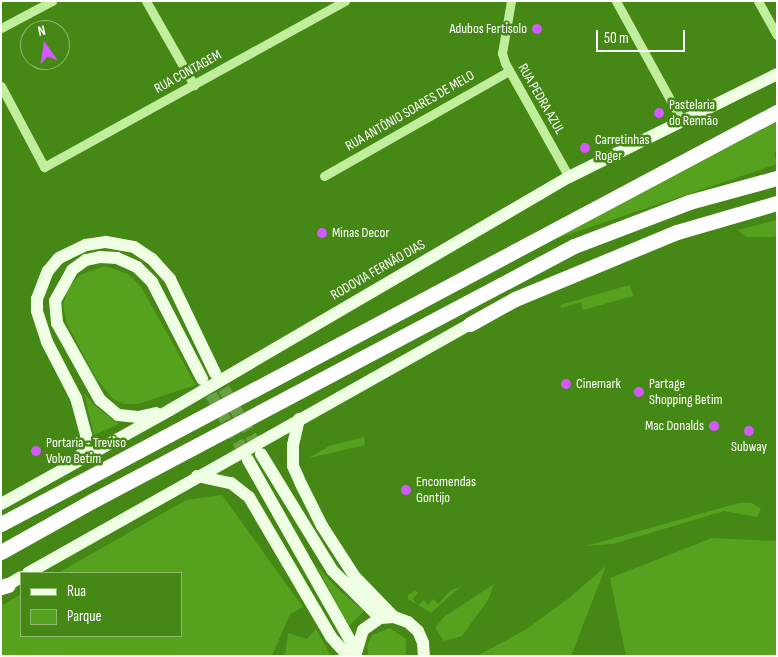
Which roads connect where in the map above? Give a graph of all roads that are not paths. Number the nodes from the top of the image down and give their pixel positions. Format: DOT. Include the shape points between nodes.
graph roads {
  1 [pos="52,1"];
  2 [pos="146,1"];
  3 [pos="345,1"];
  4 [pos="511,1"];
  5 [pos="616,1"];
  6 [pos="758,1"];
  7 [pos="1,28"];
  8 [pos="777,35"];
  9 [pos="509,71"];
  10 [pos="777,74"];
  11 [pos="194,85"];
  12 [pos="1,86"];
  13 [pos="777,112"];
  14 [pos="682,121"];
  15 [pos="324,176"];
  16 [pos="570,176"];
  17 [pos="777,178"];
  18 [pos="777,203"];
  19 [pos="470,324"];
  20 [pos="215,373"];
  21 [pos="202,379"];
  22 [pos="170,410"];
  23 [pos="299,419"];
  24 [pos="261,454"];
  25 [pos="248,460"];
  26 [pos="75,464"];
  27 [pos="197,476"];
  28 [pos="1,504"];
  29 [pos="1,524"];
  30 [pos="1,552"];
  31 [pos="30,572"];
  32 [pos="20,578"];
  33 [pos="3,587"];
  34 [pos="394,617"];
  35 [pos="380,618"];
  36 [pos="353,654"];
  37 [pos="424,656"];
  1 -- 7 [label="street"];
  2 -- 11 [label="street"];
  3 -- 11 [label="street, RUA CONTAGEM"];
  4 -- 9 [label="street, RUA PEDRA AZUL" via="502,53"];
  5 -- 14 [label="street"];
  6 -- 8 [label="street"];
  9 -- 15 [label="street, RUA ANTÔNIO SOARES DE MELO"];
  9 -- 16 [label="street, RUA PEDRA AZUL"];
  10 -- 14 [label="main road, RODOVIA FERNÃO DIAS"];
  11 -- 12 [label="street, RUA CONTAGEM" via="44,167"];
  13 -- 29 [label="highway"];
  14 -- 16 [label="main road, RODOVIA FERNÃO DIAS"];
  16 -- 22 [label="main road, RODOVIA FERNÃO DIAS"];
  17 -- 30 [label="highway" via="689,202 574,246"];
  18 -- 19 [label="highway" via="583,269 515,299"];
  19 -- 23 [label="main road"];
  20 -- 26 [label="main road" via="170,280 152,259 134,247 106,242 86,245 59,258 48,271 37,299 37,311 47,342 76,398 86,435 84,450"];
  21 -- 22 [label="main road" via="156,289 137,267 116,258 100,257 86,260 72,270 55,301 57,323 100,400 118,415 138,417"];
  22 -- 26 [label="main road, RODOVIA FERNÃO DIAS"];
  23 -- 27 [label="main road"];
  23 -- 34 [label="main road" via="293,446 293,466 310,504 355,577"];
  24 -- 35 [label="main road" via="332,570"];
  25 -- 36 [label="main road"];
  26 -- 28 [label="main road, RODOVIA FERNÃO DIAS"];
  27 -- 31 [label="main road"];
  27 -- 36 [label="main road" via="231,483 249,497 331,637"];
  32 -- 33 [label="main road"];
  34 -- 35 [label="main road"];
  34 -- 37 [label="main road" via="408,622 418,631"];
  35 -- 36 [label="main road" via="363,630"];
}
